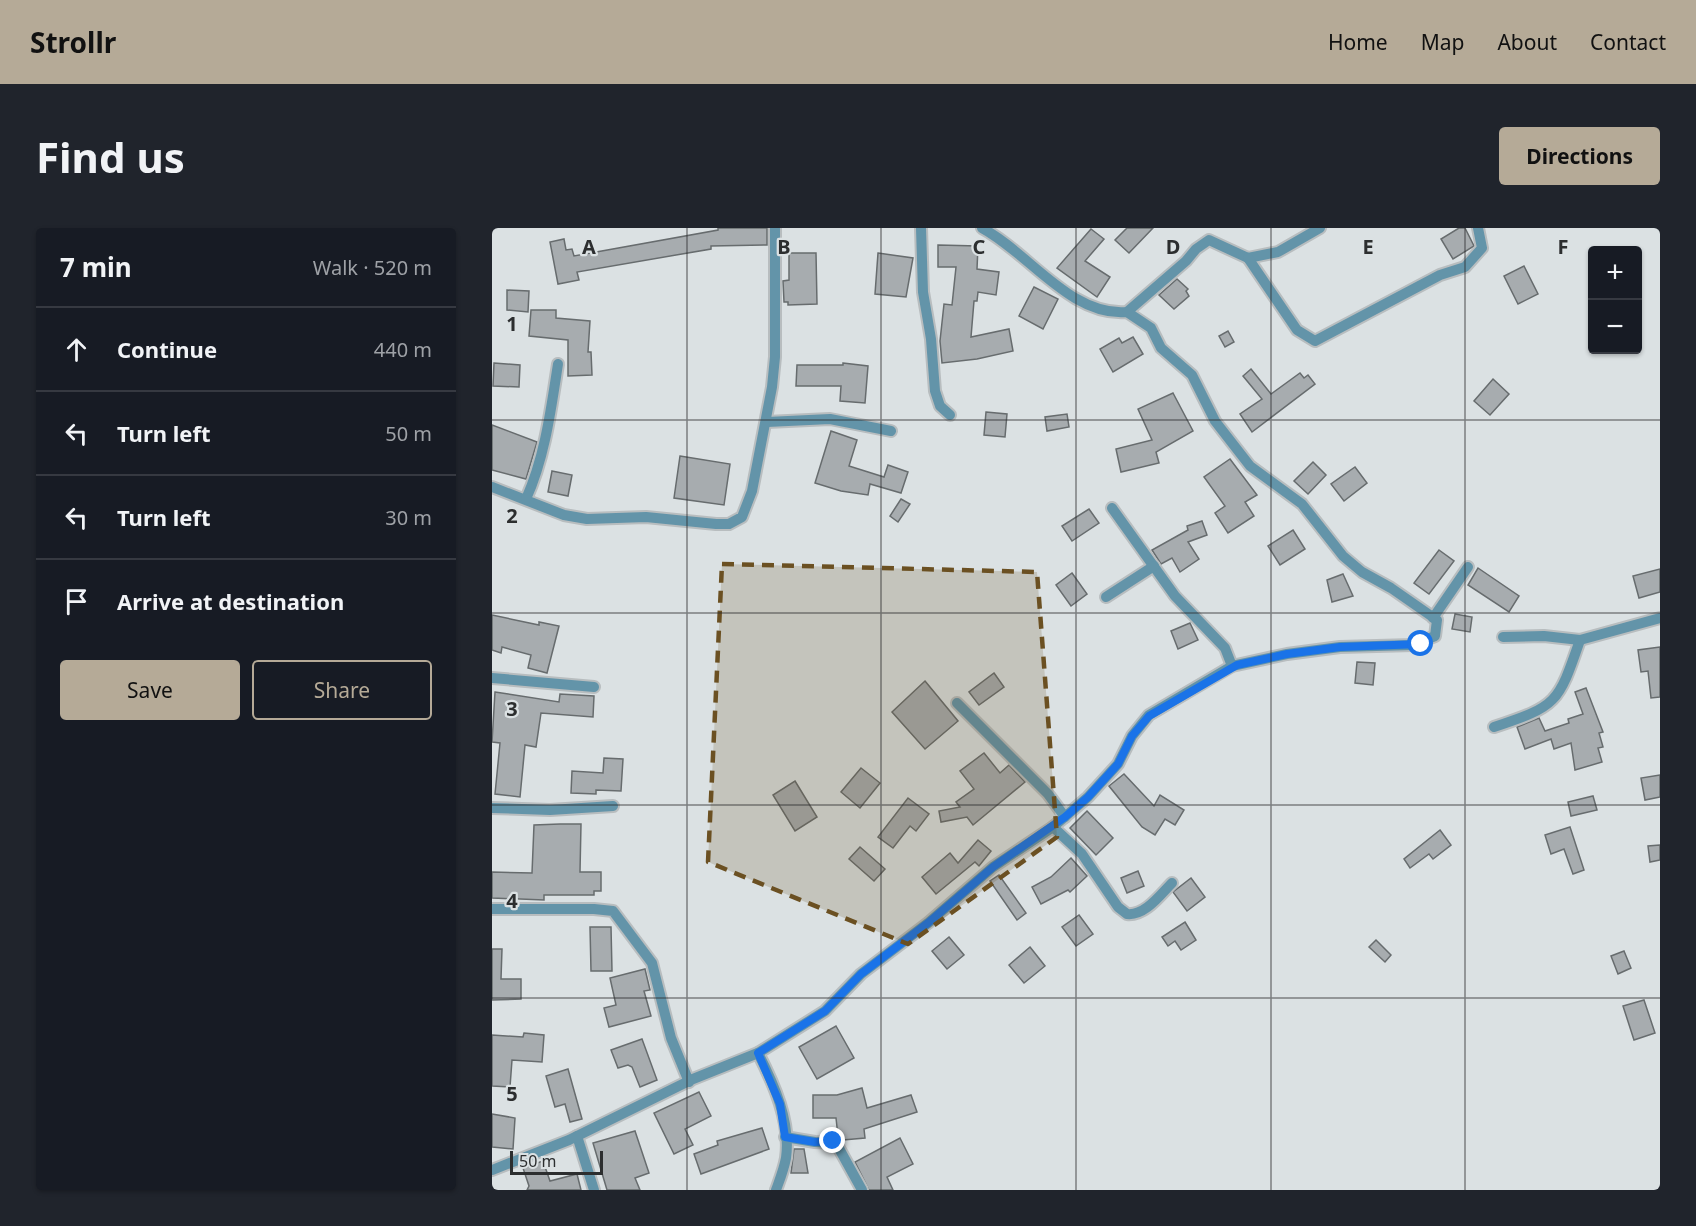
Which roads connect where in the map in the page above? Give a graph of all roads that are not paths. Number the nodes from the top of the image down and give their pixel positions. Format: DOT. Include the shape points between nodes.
graph roads {
  1 [pos="775,228"];
  2 [pos="921,228"];
  3 [pos="982,228"];
  4 [pos="1320,228"];
  5 [pos="1478,228"];
  6 [pos="1248,258"];
  7 [pos="1127,312"];
  8 [pos="558,364"];
  9 [pos="950,415"];
  10 [pos="768,422"];
  11 [pos="891,431"];
  12 [pos="492,487"];
  13 [pos="526,499"];
  14 [pos="1112,508"];
  15 [pos="1154,566"];
  16 [pos="1468,567"];
  17 [pos="1106,597"];
  18 [pos="1433,618"];
  19 [pos="1660,618"];
  20 [pos="1503,637"];
  21 [pos="1580,640"];
  22 [pos="1232,666"];
  23 [pos="492,678"];
  24 [pos="594,687"];
  25 [pos="957,703"];
  26 [pos="1494,727"];
  27 [pos="613,806"];
  28 [pos="492,808"];
  29 [pos="1065,817"];
  30 [pos="1053,827"];
  31 [pos="1172,884"];
  32 [pos="492,909"];
  33 [pos="758,1053"];
  34 [pos="689,1082"];
  35 [pos="577,1136"];
  36 [pos="785,1137"];
  37 [pos="492,1170"];
  38 [pos="594,1190"];
  39 [pos="777,1190"];
  40 [pos="862,1190"];
  1 -- 10 [label="street" via="775,357"];
  2 -- 9 [label="street" via="923,292 934,391 940,406"];
  3 -- 7 [label="street" via="1018,251 1078,301 1102,311"];
  4 -- 6 [label="street" via="1278,252"];
  5 -- 6 [label="street" via="1482,248 1465,267 1440,275 1314,341 1297,330"];
  6 -- 7 [label="street" via="1209,240"];
  7 -- 18 [label="street" via="1151,328 1161,348 1192,375 1215,421 1250,466 1302,504 1343,556 1362,572"];
  8 -- 13 [label="street" via="545,440"];
  10 -- 11 [label="street" via="830,419"];
  10 -- 13 [label="street" via="750,501 742,517 729,524 646,517 587,519 564,515"];
  12 -- 13 [label="street"];
  14 -- 15 [label="street"];
  15 -- 17 [label="street"];
  15 -- 22 [label="street" via="1174,596 1226,648"];
  16 -- 18 [label="street"];
  18 -- 22 [label="street" via="1437,620 1435,636 1421,644 1340,647"];
  19 -- 21 [label="street"];
  20 -- 21 [label="street"];
  21 -- 26 [label="street" via="1566,681 1549,706"];
  22 -- 29 [label="street" via="1149,716 1132,736 1118,764"];
  23 -- 24 [label="street"];
  25 -- 29 [label="street" via="1048,794"];
  27 -- 28 [label="street"];
  29 -- 30 [label="street"];
  30 -- 31 [label="street" via="1082,854 1127,914 1139,913"];
  30 -- 33 [label="street" via="993,867 861,974 825,1011"];
  32 -- 34 [label="street" via="613,911 652,963 671,1038"];
  33 -- 34 [label="street"];
  33 -- 36 [label="street" via="780,1104"];
  34 -- 35 [label="street"];
  35 -- 37 [label="street"];
  35 -- 38 [label="street"];
  36 -- 39 [label="street" via="786,1160"];
  36 -- 40 [label="street" via="836,1143"];
}
